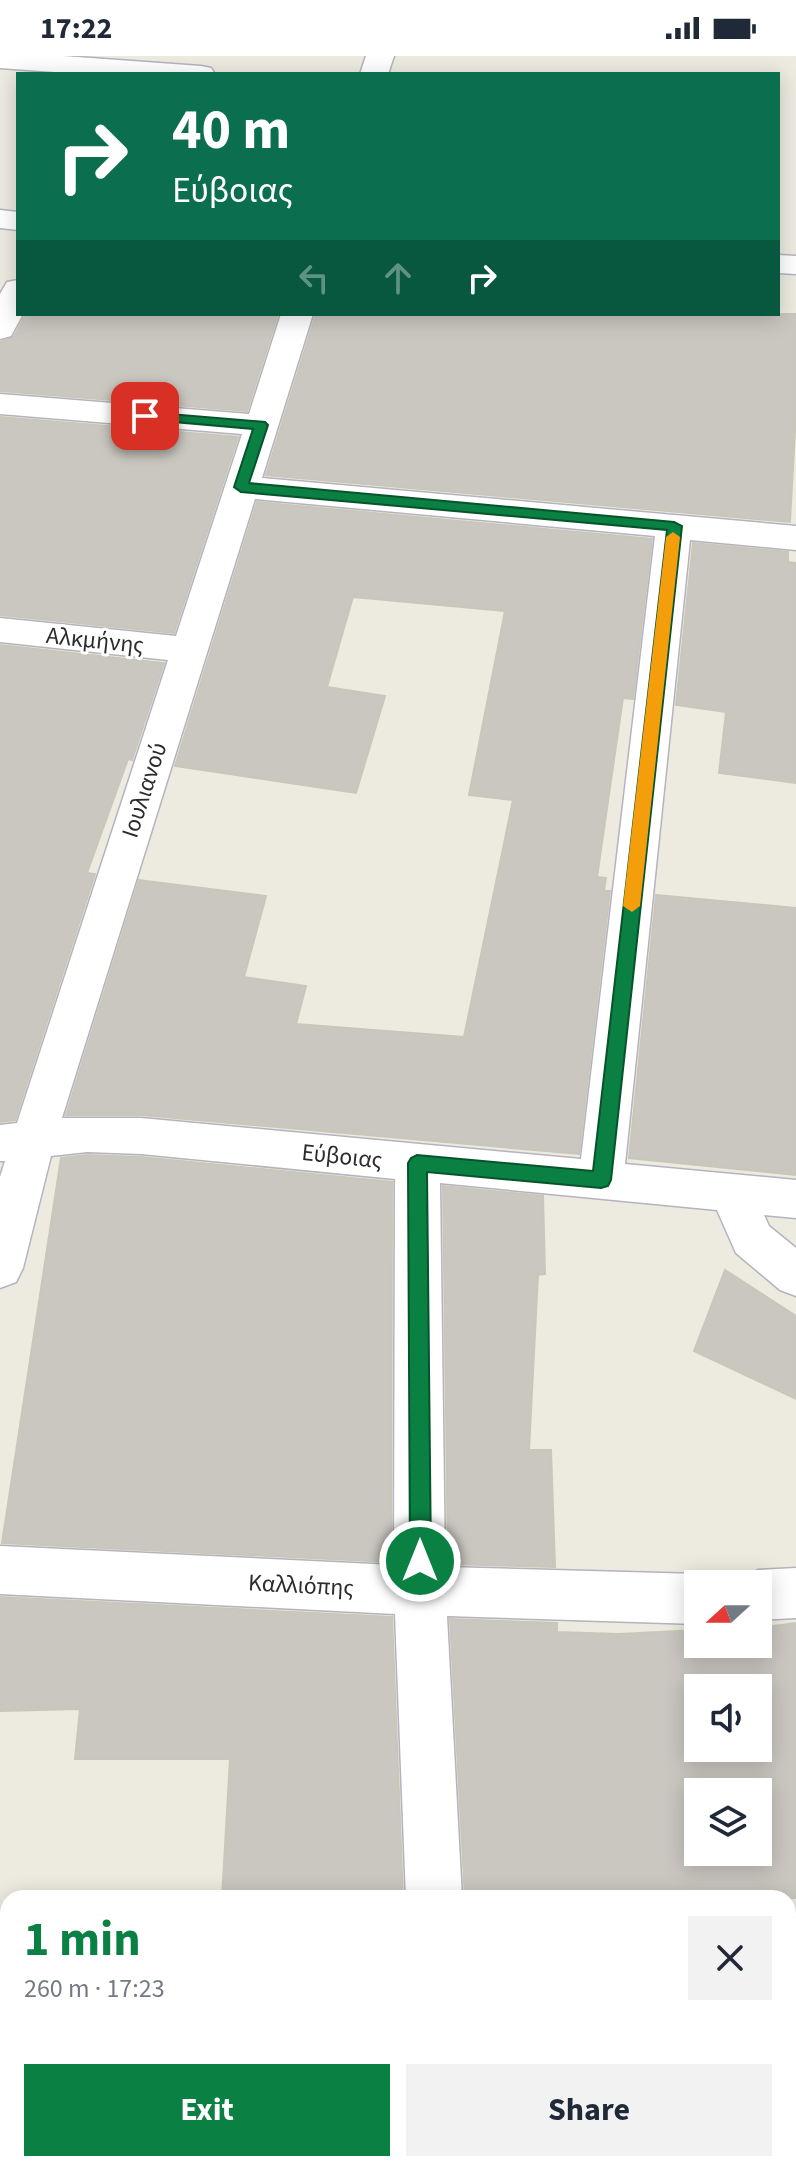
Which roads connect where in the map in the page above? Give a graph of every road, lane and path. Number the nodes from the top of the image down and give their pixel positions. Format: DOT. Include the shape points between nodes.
graph roads {
  1 [pos="0,60"];
  2 [pos="119,66"];
  3 [pos="180,72"];
  4 [pos="16,293"];
  5 [pos="296,316"];
  6 [pos="0,329"];
  7 [pos="0,404"];
  8 [pos="261,425"];
  9 [pos="241,487"];
  10 [pos="674,526"];
  11 [pos="796,538"];
  12 [pos="0,630"];
  13 [pos="189,650"];
  14 [pos="17,1141"];
  15 [pos="417,1163"];
  16 [pos="601,1180"];
  17 [pos="732,1193"];
  18 [pos="796,1199"];
  19 [pos="0,1268"];
  20 [pos="796,1276"];
  21 [pos="0,1570"];
  22 [pos="420,1591"];
  23 [pos="796,1593"];
  24 [pos="772,1594"];
  25 [pos="684,1599"];
  26 [pos="434,1890"];
  1 -- 2 [label="street"];
  2 -- 3 [label="street"];
  4 -- 6 [label="street"];
  5 -- 8 [label="street, Ιουλιανού"];
  7 -- 8 [label="street"];
  8 -- 9 [label="street, Ιουλιανού"];
  9 -- 10 [label="street"];
  9 -- 13 [label="street, Ιουλιανού"];
  10 -- 11 [label="street"];
  10 -- 16 [label="street"];
  12 -- 13 [label="street, Αλκμήνης"];
  13 -- 14 [label="street, Ιουλιανού"];
  14 -- 15 [label="street, Εύβοιας" via="87,1134 141,1136"];
  14 -- 19 [label="street, Ιουλιανού" via="13,1210"];
  15 -- 16 [label="street, Εύβοιας"];
  15 -- 22 [label="street"];
  16 -- 17 [label="street, Εύβοιας"];
  17 -- 18 [label="street, Εύβοιας"];
  17 -- 20 [label="street" via="752,1239"];
  21 -- 22 [label="street, Καλλιόπης"];
  22 -- 25 [label="street, Καλλιόπης"];
  22 -- 26 [label="street"];
  23 -- 24 [label="street"];
}
